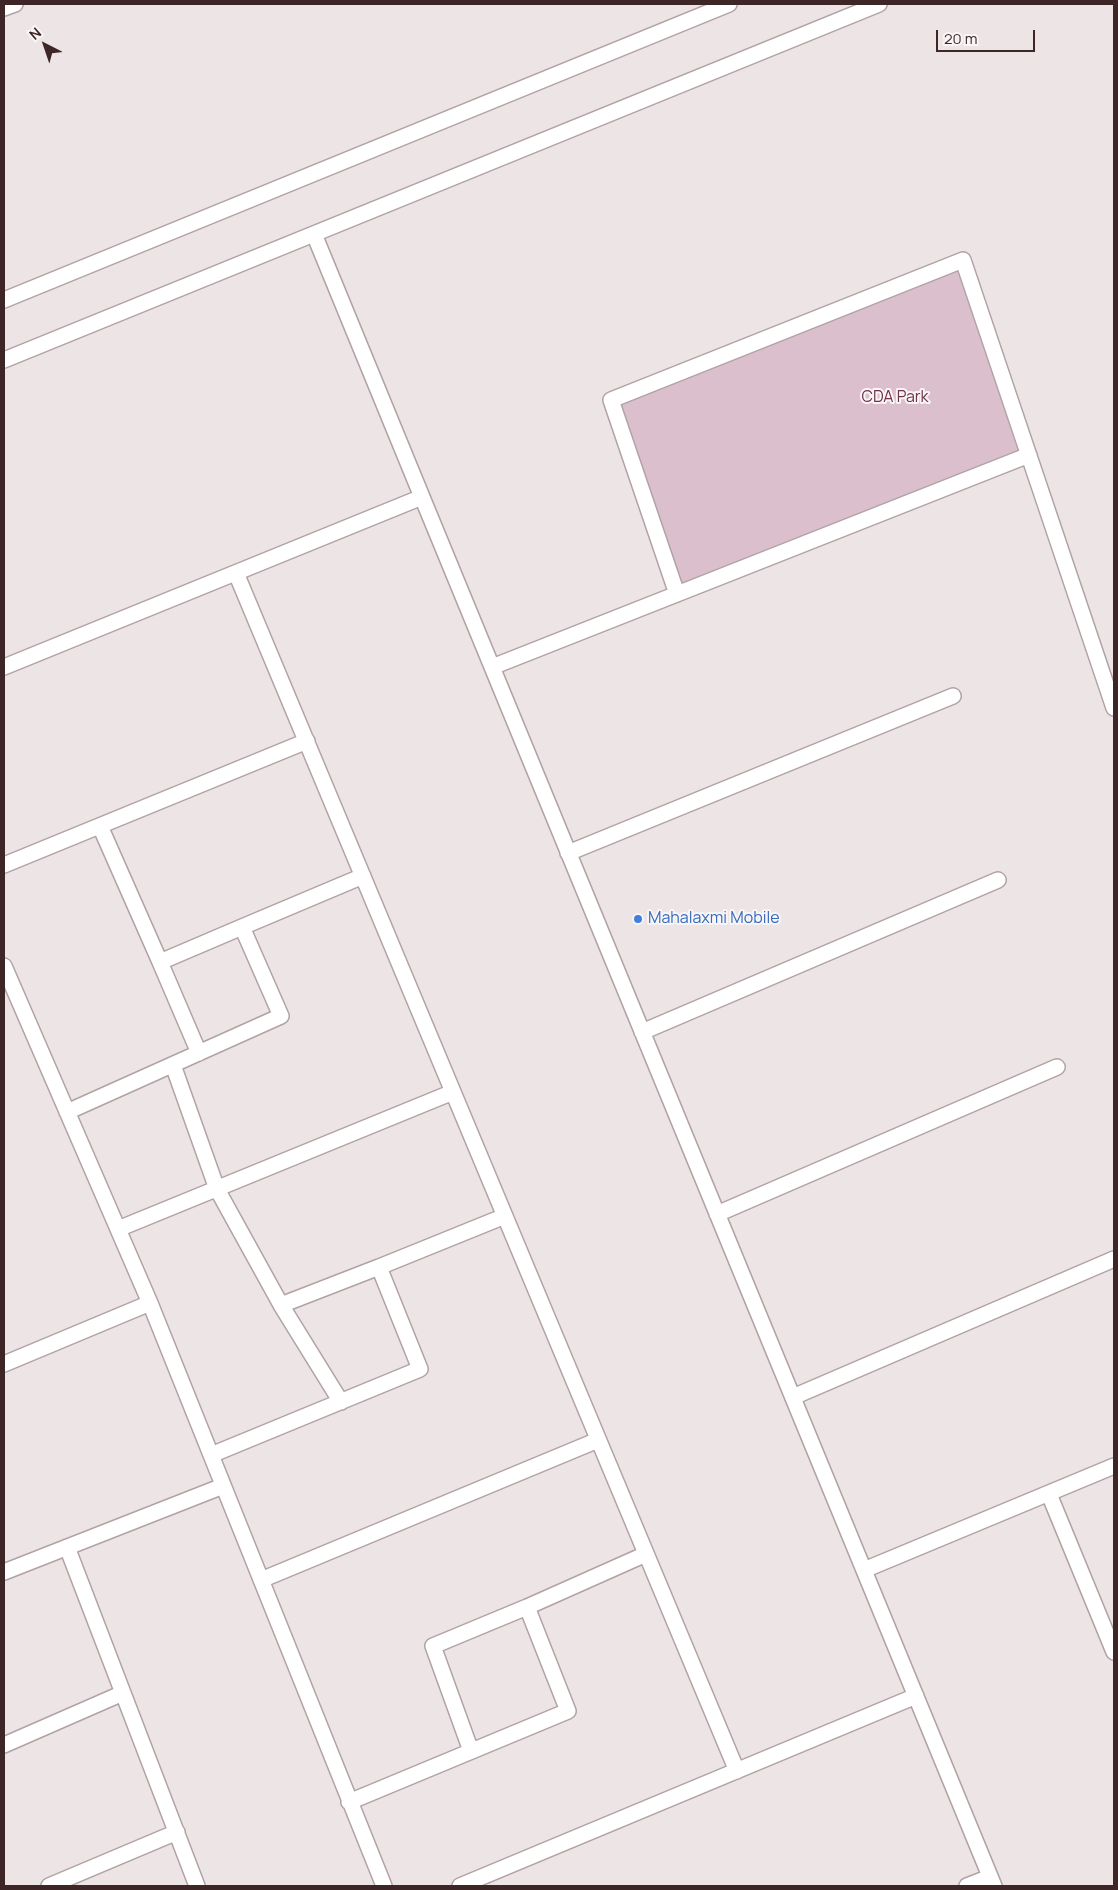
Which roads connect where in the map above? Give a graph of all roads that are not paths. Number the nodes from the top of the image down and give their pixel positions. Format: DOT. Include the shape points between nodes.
graph roads {
  1 [pos="15,4"];
  2 [pos="729,4"];
  3 [pos="878,4"];
  4 [pos="4,8"];
  5 [pos="314,234"];
  6 [pos="4,300"];
  7 [pos="4,360"];
  8 [pos="1029,455"];
  9 [pos="422,497"];
  10 [pos="236,573"];
  11 [pos="677,594"];
  12 [pos="492,667"];
  13 [pos="4,668"];
  14 [pos="953,696"];
  15 [pos="1114,708"];
  16 [pos="307,741"];
  17 [pos="100,826"];
  18 [pos="568,853"];
  19 [pos="4,865"];
  20 [pos="363,876"];
  21 [pos="998,880"];
  22 [pos="242,927"];
  23 [pos="160,962"];
  24 [pos="4,966"];
  25 [pos="642,1032"];
  26 [pos="199,1053"];
  27 [pos="173,1065"];
  28 [pos="1057,1067"];
  29 [pos="453,1092"];
  30 [pos="67,1112"];
  31 [pos="217,1189"];
  32 [pos="717,1214"];
  33 [pos="505,1216"];
  34 [pos="118,1229"];
  35 [pos="1114,1258"];
  36 [pos="379,1267"];
  37 [pos="150,1303"];
  38 [pos="281,1305"];
  39 [pos="4,1364"];
  40 [pos="793,1397"];
  41 [pos="341,1402"];
  42 [pos="598,1440"];
  43 [pos="211,1455"];
  44 [pos="1114,1466"];
  45 [pos="223,1486"];
  46 [pos="1049,1494"];
  47 [pos="67,1547"];
  48 [pos="646,1554"];
  49 [pos="864,1570"];
  50 [pos="4,1572"];
  51 [pos="261,1580"];
  52 [pos="527,1607"];
  53 [pos="1114,1652"];
  54 [pos="123,1693"];
  55 [pos="916,1696"];
  56 [pos="4,1745"];
  57 [pos="472,1751"];
  58 [pos="737,1771"];
  59 [pos="349,1802"];
  60 [pos="177,1832"];
  61 [pos="992,1882"];
  62 [pos="49,1886"];
  63 [pos="197,1886"];
  64 [pos="384,1886"];
  65 [pos="460,1886"];
  66 [pos="967,1886"];
  1 -- 4 [label="street"];
  2 -- 6 [label="street"];
  3 -- 5 [label="street"];
  5 -- 7 [label="street"];
  5 -- 9 [label="street"];
  8 -- 11 [label="street"];
  8 -- 11 [label="street" via="963,260 611,400"];
  8 -- 15 [label="street"];
  9 -- 10 [label="street"];
  9 -- 12 [label="street"];
  10 -- 13 [label="street"];
  10 -- 16 [label="street"];
  11 -- 12 [label="street"];
  12 -- 18 [label="street"];
  14 -- 18 [label="street"];
  16 -- 17 [label="street"];
  16 -- 20 [label="street"];
  17 -- 19 [label="street"];
  17 -- 23 [label="street"];
  18 -- 25 [label="street"];
  20 -- 22 [label="street"];
  20 -- 29 [label="street"];
  21 -- 25 [label="street"];
  22 -- 23 [label="street"];
  22 -- 26 [label="street" via="281,1016"];
  23 -- 26 [label="street"];
  24 -- 30 [label="street"];
  25 -- 32 [label="street"];
  26 -- 27 [label="street"];
  27 -- 30 [label="street"];
  27 -- 31 [label="street"];
  28 -- 32 [label="street"];
  29 -- 31 [label="street"];
  29 -- 33 [label="street"];
  30 -- 34 [label="street"];
  31 -- 34 [label="street"];
  31 -- 38 [label="street"];
  32 -- 40 [label="street"];
  33 -- 36 [label="street"];
  33 -- 42 [label="street"];
  34 -- 37 [label="street"];
  35 -- 40 [label="street"];
  36 -- 38 [label="street"];
  36 -- 41 [label="street" via="420,1369"];
  37 -- 39 [label="street"];
  37 -- 43 [label="street"];
  38 -- 41 [label="street"];
  40 -- 49 [label="street"];
  41 -- 43 [label="street"];
  42 -- 48 [label="street"];
  42 -- 51 [label="street"];
  43 -- 45 [label="street"];
  44 -- 46 [label="street"];
  45 -- 47 [label="street"];
  45 -- 51 [label="street"];
  46 -- 49 [label="street"];
  46 -- 53 [label="street"];
  47 -- 50 [label="street"];
  47 -- 54 [label="street"];
  48 -- 52 [label="street"];
  48 -- 58 [label="street"];
  49 -- 55 [label="street"];
  51 -- 59 [label="street"];
  52 -- 57 [label="street" via="433,1646"];
  52 -- 57 [label="street" via="568,1711"];
  54 -- 56 [label="street"];
  54 -- 60 [label="street"];
  55 -- 58 [label="street"];
  55 -- 61 [label="street"];
  57 -- 59 [label="street"];
  58 -- 65 [label="street"];
  59 -- 64 [label="street"];
  60 -- 62 [label="street"];
  60 -- 63 [label="street"];
  61 -- 66 [label="street"];
}
